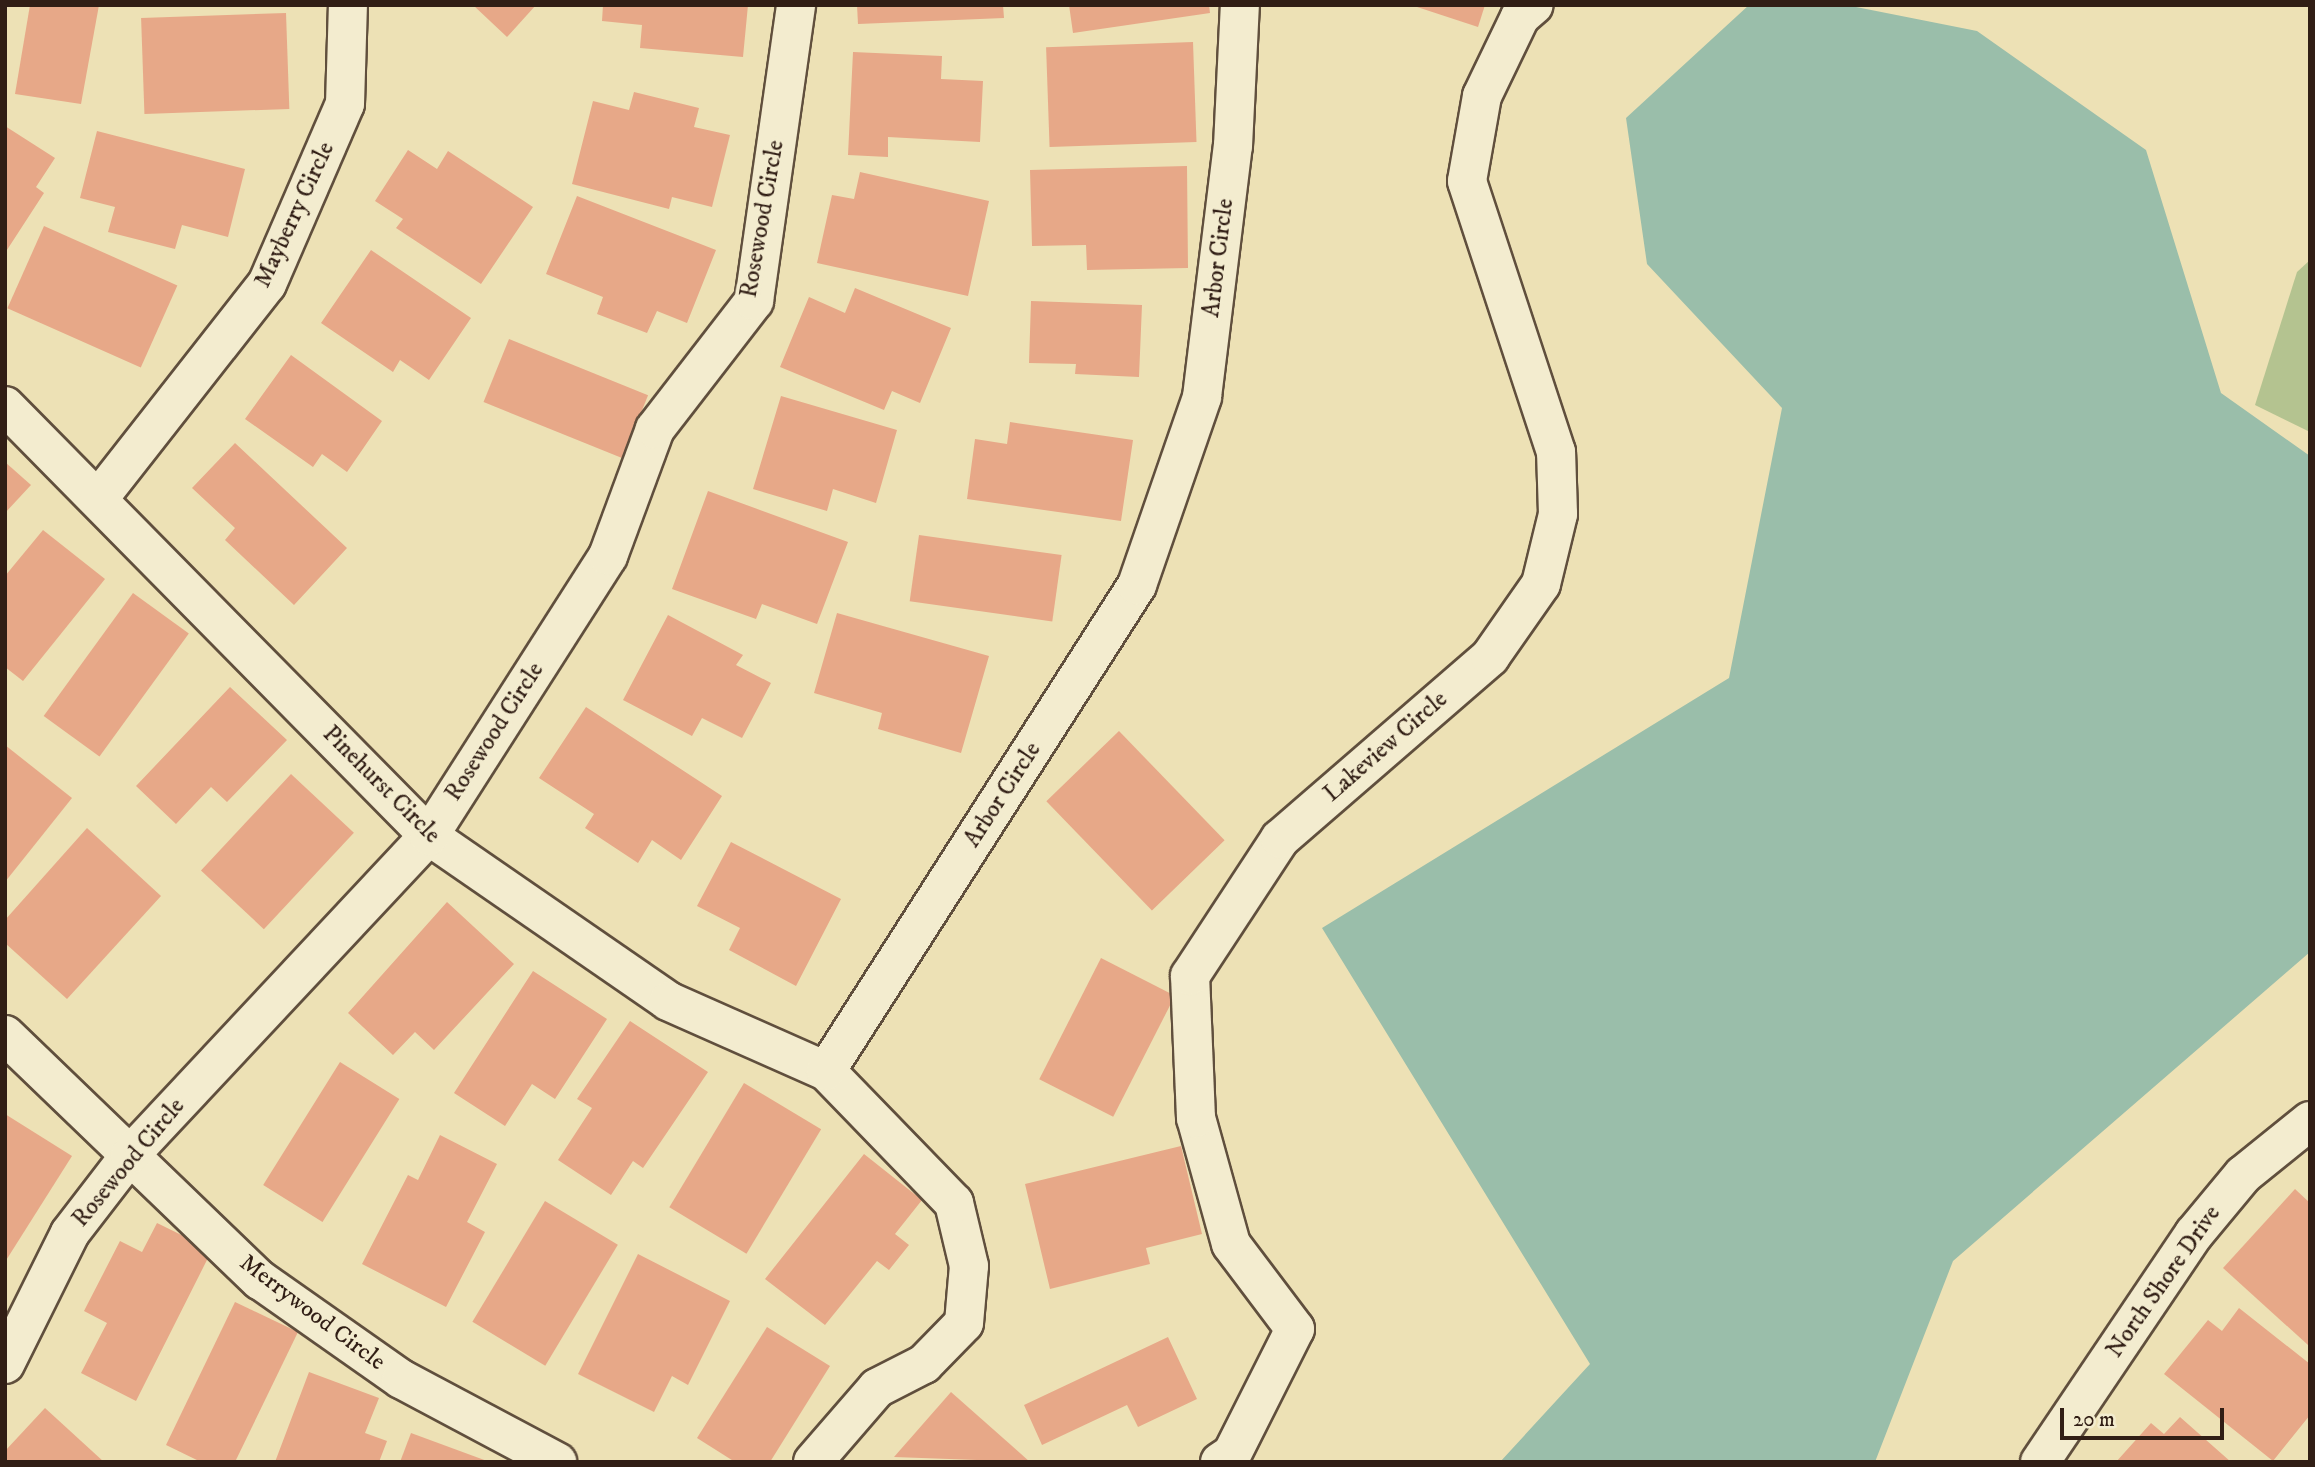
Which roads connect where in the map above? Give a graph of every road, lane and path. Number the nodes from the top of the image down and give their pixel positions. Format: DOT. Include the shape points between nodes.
graph roads {
  1 [pos="348,5"];
  2 [pos="796,5"];
  3 [pos="1240,5"];
  4 [pos="1534,5"];
  5 [pos="5,406"];
  6 [pos="99,498"];
  7 [pos="429,836"];
  8 [pos="5,1035"];
  9 [pos="826,1071"];
  10 [pos="2310,1121"];
  11 [pos="130,1154"];
  12 [pos="5,1364"];
  13 [pos="557,1462"];
  14 [pos="813,1462"];
  15 [pos="1220,1462"];
  16 [pos="2040,1462"];
  1 -- 6 [label="street, Mayberry Circle" via="345,104 267,284"];
  2 -- 7 [label="street, Rosewood Circle" via="754,301 655,429 608,556"];
  3 -- 9 [label="street, Arbor Circle" via="1233,146 1202,397 1137,585"];
  4 -- 15 [label="street, Lakeview Circle" via="1520,17 1482,96 1467,181 1556,452 1558,514 1541,584 1490,657 1280,839 1190,976 1196,1118 1231,1244 1295,1329 1232,1454"];
  5 -- 6 [label="street, Pinehurst Circle"];
  6 -- 7 [label="street, Pinehurst Circle"];
  7 -- 9 [label="street, Pinehurst Circle" via="668,1001"];
  7 -- 11 [label="street, Rosewood Circle"];
  8 -- 11 [label="street, Merrywood Circle"];
  9 -- 14 [label="street" via="954,1202 969,1266 964,1323 923,1364 877,1388"];
  10 -- 16 [label="street, North Shore Drive" via="2243,1175 2194,1234"];
  11 -- 12 [label="street, Rosewood Circle" via="70,1233"];
  11 -- 13 [label="street, Merrywood Circle" via="260,1280 401,1379"];
}
